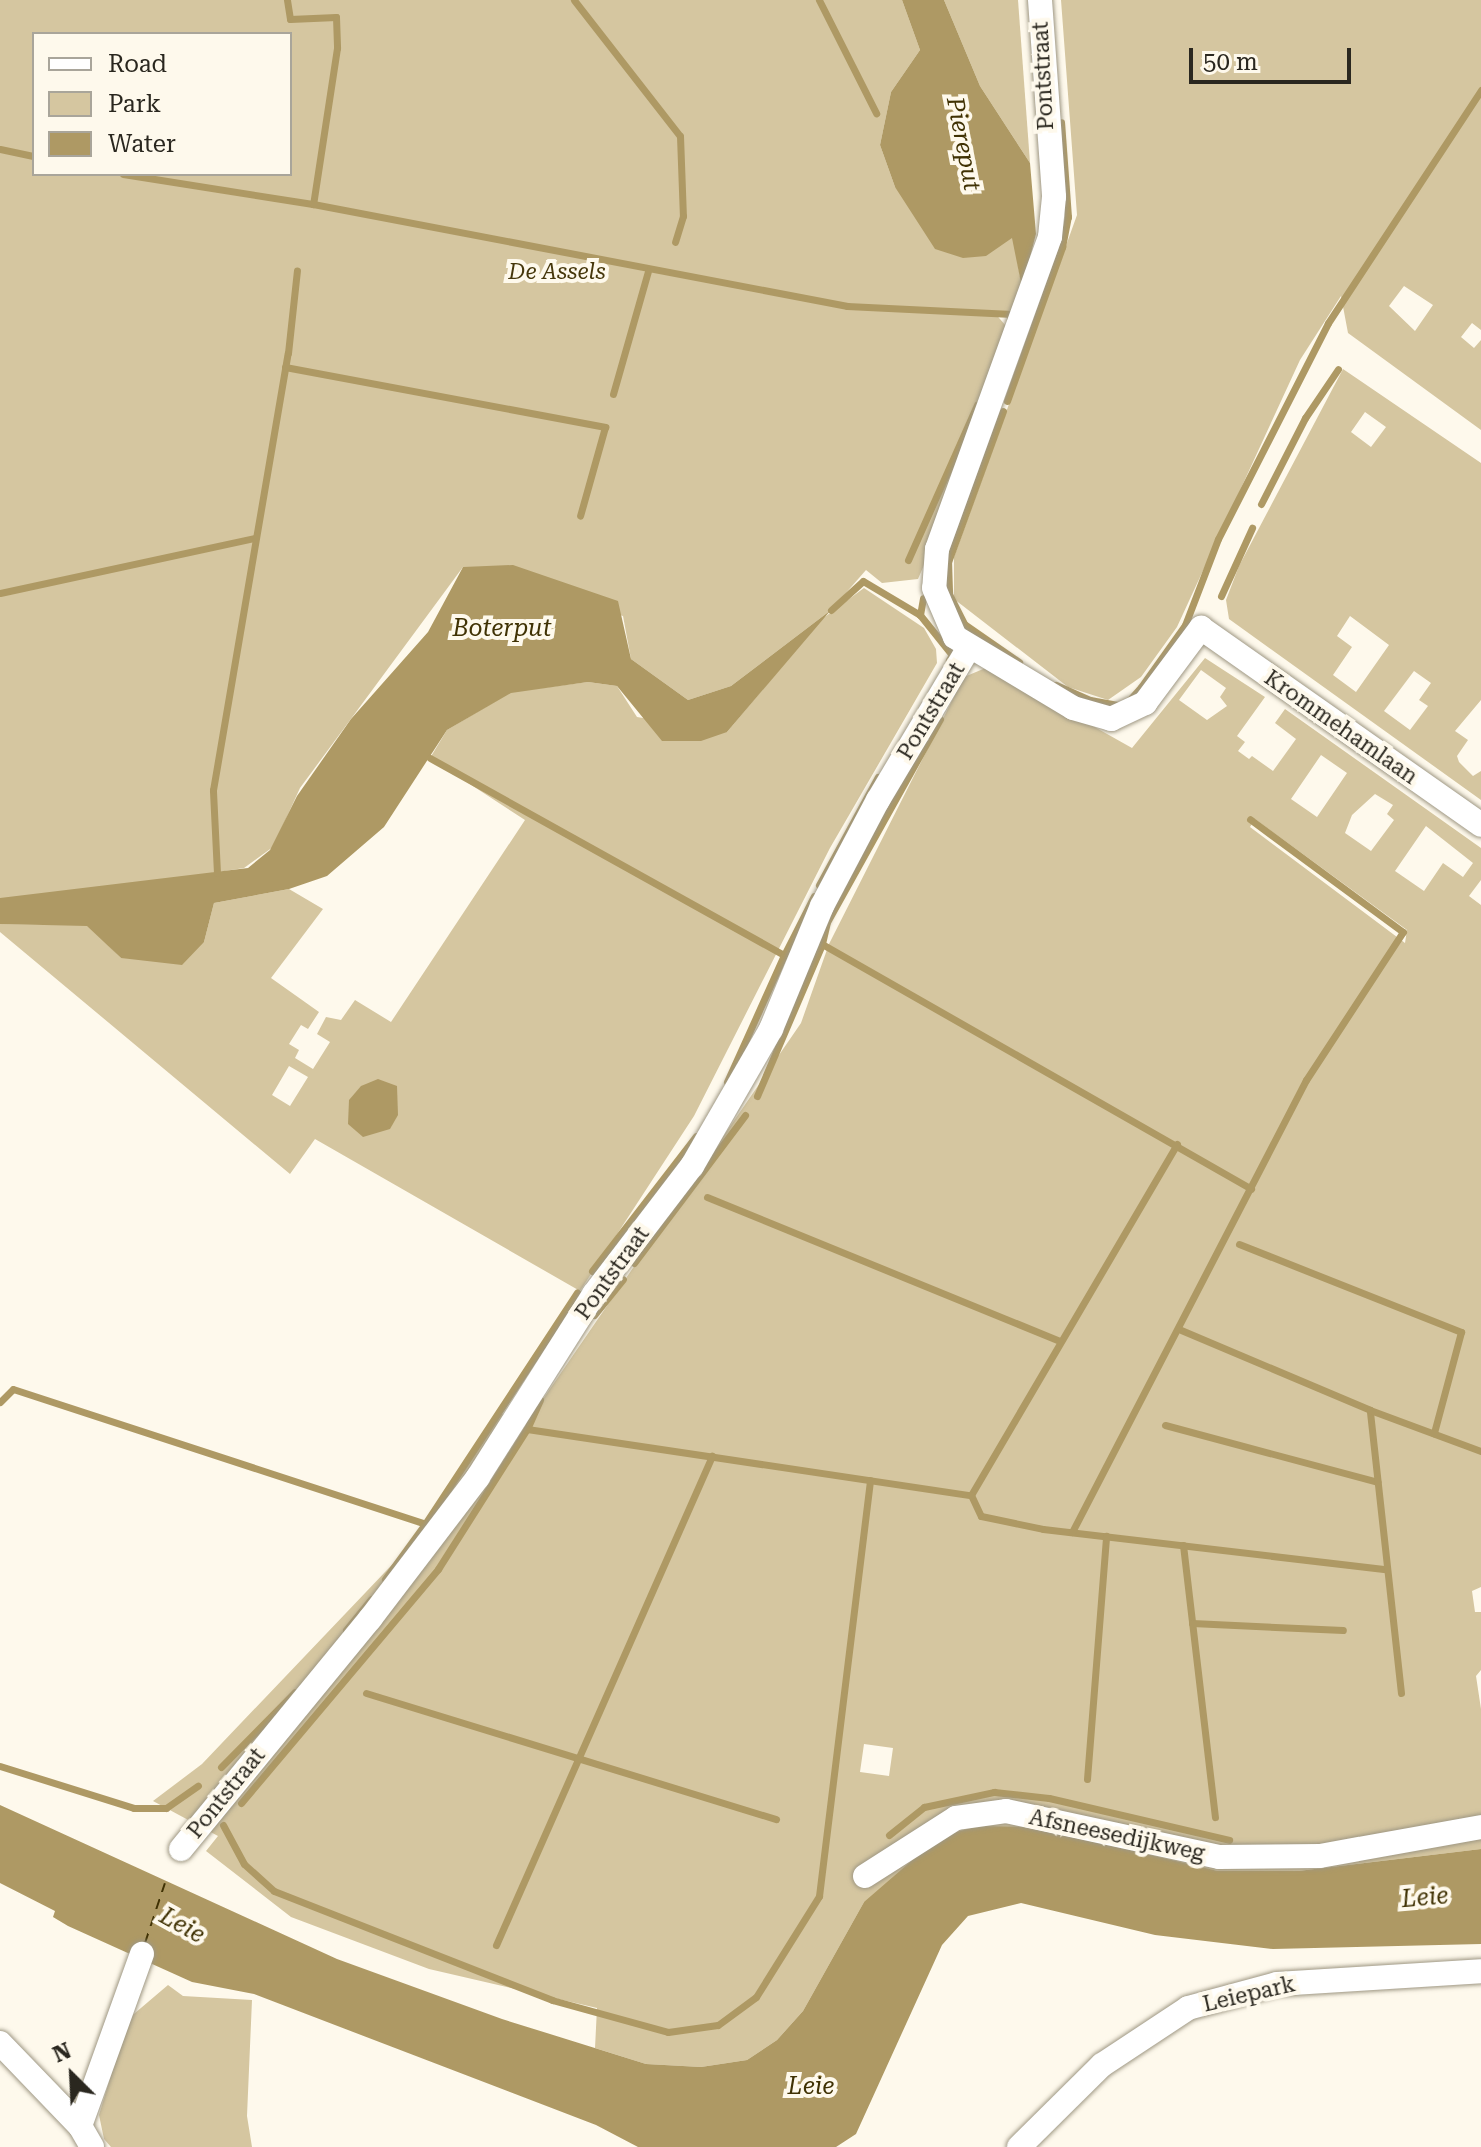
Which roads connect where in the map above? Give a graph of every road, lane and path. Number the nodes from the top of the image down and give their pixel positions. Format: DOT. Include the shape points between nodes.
graph roads {
  1 [pos="1040,0"];
  2 [pos="1201,628"];
  3 [pos="968,649"];
  4 [pos="1481,825"];
  5 [pos="1481,1827"];
  6 [pos="181,1849"];
  7 [pos="865,1876"];
  8 [pos="142,1954"];
  9 [pos="1481,1971"];
  10 [pos="0,2043"];
  11 [pos="86,2136"];
  12 [pos="1019,2147"];
  1 -- 3 [label="street, Pontstraat" via="1054,197 1050,237 933,569 939,604 955,637"];
  2 -- 3 [label="street, Pontstraat" via="1145,703 1111,719 1073,708"];
  2 -- 4 [label="street, Krommehamlaan"];
  3 -- 6 [label="street, Pontstraat" via="878,800 822,906 771,1029 692,1166 594,1294 478,1477 370,1619"];
  5 -- 7 [label="street, Afsneesedijkweg" via="1320,1856 1219,1857 1006,1811 956,1818"];
  8 -- 11 [label="street"];
  9 -- 12 [label="street, Leiepark" via="1277,1984 1188,2008 1102,2065"];
  10 -- 11 [label="street"];
}
